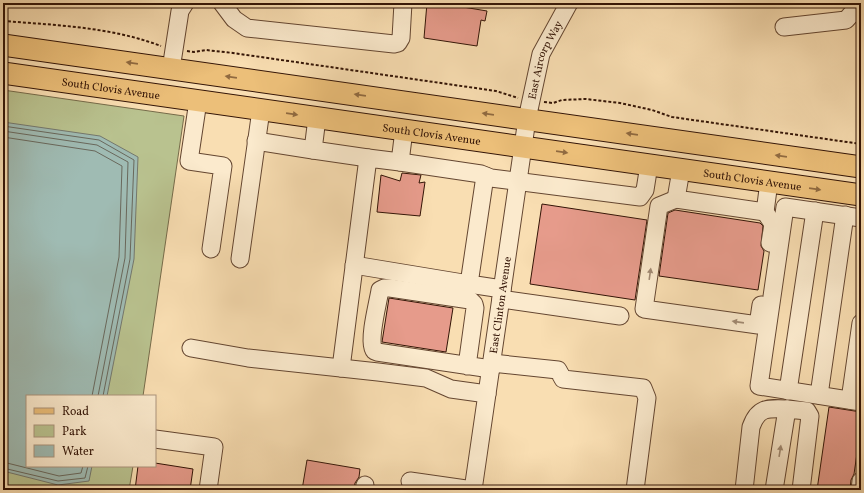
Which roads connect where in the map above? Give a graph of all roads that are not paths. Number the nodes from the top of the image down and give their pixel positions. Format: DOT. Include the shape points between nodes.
graph roads {
  1 [pos="185,3"];
  2 [pos="222,3"];
  3 [pos="404,3"];
  4 [pos="569,3"];
  5 [pos="861,4"];
  6 [pos="784,27"];
  7 [pos="3,45"];
  8 [pos="172,59"];
  9 [pos="3,73"];
  10 [pos="166,96"];
  11 [pos="198,101"];
  12 [pos="261,110"];
  13 [pos="529,110"];
  14 [pos="317,118"];
  15 [pos="404,130"];
  16 [pos="256,141"];
  17 [pos="523,147"];
  18 [pos="313,150"];
  19 [pos="368,158"];
  20 [pos="400,162"];
  21 [pos="649,165"];
  22 [pos="861,167"];
  23 [pos="681,170"];
  24 [pos="485,176"];
  25 [pos="518,182"];
  26 [pos="769,182"];
  27 [pos="861,195"];
  28 [pos="676,199"];
  29 [pos="815,211"];
  30 [pos="765,212"];
  31 [pos="853,216"];
  32 [pos="211,249"];
  33 [pos="240,259"];
  34 [pos="354,265"];
  35 [pos="469,284"];
  36 [pos="502,294"];
  37 [pos="620,316"];
  38 [pos="861,323"];
  39 [pos="191,348"];
  40 [pos="467,366"];
  41 [pos="491,366"];
  42 [pos="341,368"];
  43 [pos="788,391"];
  44 [pos="487,394"];
  45 [pos="819,395"];
  46 [pos="855,401"];
  47 [pos="787,409"];
  48 [pos="156,439"];
  49 [pos="410,481"];
  50 [pos="861,481"];
  51 [pos="208,490"];
  52 [pos="473,490"];
  53 [pos="635,490"];
  54 [pos="744,490"];
  55 [pos="774,490"];
  56 [pos="801,490"];
  57 [pos="860,490"];
  1 -- 8 [label="street" via="180,11"];
  2 -- 3 [label="street" via="234,19 247,28 394,44 401,38"];
  4 -- 13 [label="street, East Aircorp Way" via="541,54"];
  5 -- 6 [label="street" via="846,20"];
  8 -- 7 [label="main road, one-way"];
  8 -- 10 [label="main road"];
  13 -- 8 [label="main road, one-way"];
  9 -- 10 [label="main road, South Clovis Avenue"];
  10 -- 11 [label="main road, South Clovis Avenue"];
  11 -- 12 [label="main road, South Clovis Avenue"];
  11 -- 32 [label="street" via="189,161 223,166"];
  12 -- 14 [label="main road, South Clovis Avenue, one-way"];
  12 -- 16 [label="street"];
  13 -- 17 [label="street, East Clinton Avenue"];
  22 -- 13 [label="main road, one-way"];
  14 -- 15 [label="main road, South Clovis Avenue"];
  14 -- 18 [label="street"];
  15 -- 17 [label="main road, South Clovis Avenue"];
  15 -- 20 [label="street"];
  16 -- 18 [label="street"];
  16 -- 33 [label="street"];
  17 -- 21 [label="main road, South Clovis Avenue, one-way"];
  17 -- 25 [label="street, East Clinton Avenue"];
  18 -- 19 [label="street"];
  19 -- 20 [label="street"];
  19 -- 34 [label="street"];
  20 -- 24 [label="street"];
  21 -- 23 [label="main road, South Clovis Avenue"];
  21 -- 25 [label="street" via="645,190 640,197"];
  23 -- 26 [label="main road, South Clovis Avenue"];
  23 -- 28 [label="street"];
  24 -- 25 [label="street"];
  24 -- 35 [label="street"];
  25 -- 36 [label="street, East Clinton Avenue"];
  26 -- 27 [label="main road, South Clovis Avenue, one-way"];
  26 -- 30 [label="street"];
  28 -- 30 [label="street"];
  30 -- 28 [label="street, one-way" via="773,224 758,325 644,309 659,206"];
  29 -- 31 [label="street"];
  29 -- 43 [label="street"];
  29 -- 43 [label="street" via="786,207 784,214 760,386"];
  31 -- 45 [label="street"];
  34 -- 35 [label="street"];
  34 -- 42 [label="street"];
  35 -- 36 [label="street"];
  36 -- 37 [label="street"];
  36 -- 41 [label="street, East Clinton Avenue"];
  38 -- 46 [label="street"];
  39 -- 42 [label="street" via="248,358"];
  40 -- 40 [label="street" via="374,351 372,338 380,290 390,288 473,302 475,308"];
  40 -- 41 [label="street"];
  41 -- 44 [label="street, East Clinton Avenue"];
  41 -- 53 [label="street" via="558,370 563,378 643,388 647,398"];
  42 -- 44 [label="street" via="426,378 451,389"];
  43 -- 45 [label="street"];
  44 -- 52 [label="street, East Clinton Avenue"];
  45 -- 46 [label="street"];
  47 -- 54 [label="street" via="765,410 754,419"];
  55 -- 47 [label="street, one-way"];
  47 -- 56 [label="street" via="807,411 810,416"];
  48 -- 51 [label="street" via="214,447"];
  49 -- 52 [label="street"];
  50 -- 57 [label="street"];
}
